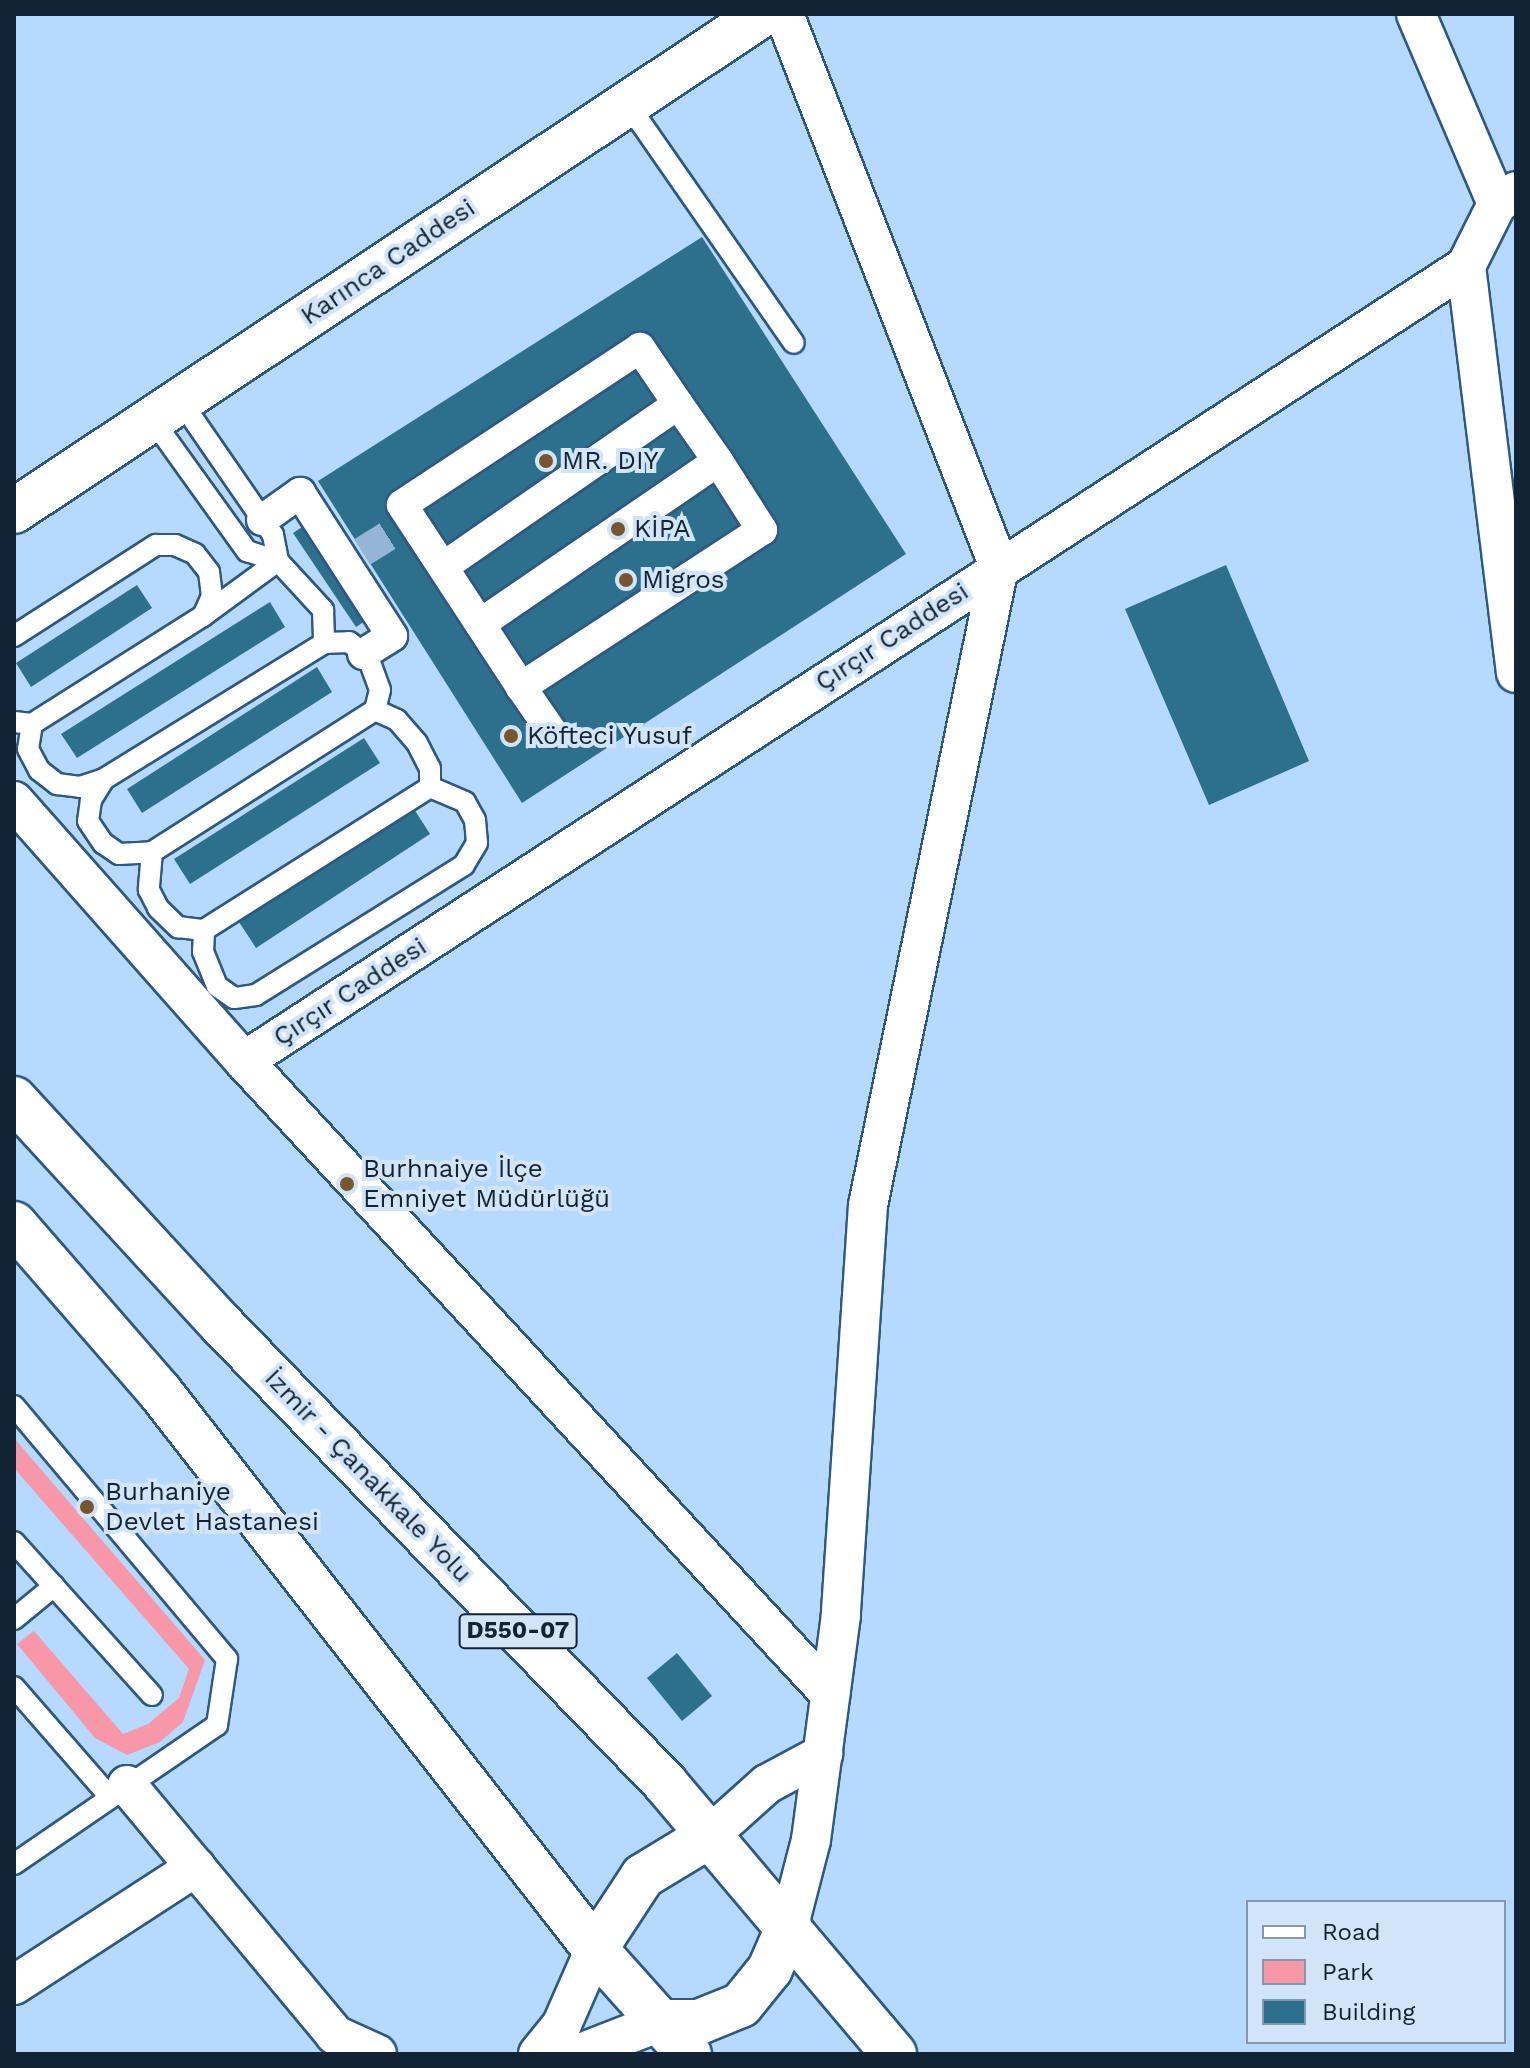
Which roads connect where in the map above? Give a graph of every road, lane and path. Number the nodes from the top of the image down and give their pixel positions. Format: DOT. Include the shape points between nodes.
graph roads {
  1 [pos="763,14"];
  2 [pos="784,14"];
  3 [pos="1416,14"];
  4 [pos="627,103"];
  5 [pos="1507,198"];
  6 [pos="1466,266"];
  7 [pos="794,343"];
  8 [pos="678,404"];
  9 [pos="166,410"];
  10 [pos="718,461"];
  11 [pos="14,511"];
  12 [pos="262,520"];
  13 [pos="278,561"];
  14 [pos="443,567"];
  15 [pos="999,567"];
  16 [pos="203,616"];
  17 [pos="480,624"];
  18 [pos="14,636"];
  19 [pos="324,643"];
  20 [pos="363,654"];
  21 [pos="1516,673"];
  22 [pos="521,687"];
  23 [pos="375,710"];
  24 [pos="23,723"];
  25 [pos="552,732"];
  26 [pos="104,779"];
  27 [pos="430,787"];
  28 [pos="14,801"];
  29 [pos="152,852"];
  30 [pos="204,930"];
  31 [pos="244,1061"];
  32 [pos="14,1099"];
  33 [pos="14,1224"];
  34 [pos="14,1406"];
  35 [pos="14,1542"];
  36 [pos="54,1586"];
  37 [pos="14,1619"];
  38 [pos="14,1687"];
  39 [pos="830,1694"];
  40 [pos="152,1695"];
  41 [pos="823,1754"];
  42 [pos="119,1791"];
  43 [pos="709,1836"];
  44 [pos="14,1864"];
  45 [pos="196,1867"];
  46 [pos="789,1925"];
  47 [pos="595,1949"];
  48 [pos="14,1985"];
  49 [pos="660,2022"];
  50 [pos="377,2054"];
  51 [pos="538,2054"];
  52 [pos="578,2054"];
  53 [pos="689,2054"];
  54 [pos="894,2054"];
  1 -- 4 [label="main road, Karınca Caddesi"];
  2 -- 15 [label="street"];
  3 -- 5 [label="street"];
  4 -- 7 [label="lane"];
  4 -- 9 [label="main road, Karınca Caddesi"];
  5 -- 6 [label="street"];
  6 -- 15 [label="street, Çırçır Caddesi"];
  6 -- 21 [label="street"];
  8 -- 10 [label="street"];
  8 -- 14 [label="street"];
  8 -- 14 [label="street" via="640,348 402,505"];
  9 -- 11 [label="main road, Karınca Caddesi"];
  9 -- 12 [label="lane"];
  9 -- 13 [label="lane" via="247,551"];
  10 -- 17 [label="street"];
  10 -- 22 [label="street" via="762,530"];
  12 -- 13 [label="lane" via="273,535"];
  12 -- 20 [label="street" via="300,493 392,636"];
  13 -- 16 [label="lane"];
  13 -- 19 [label="lane" via="323,610"];
  14 -- 17 [label="street"];
  15 -- 31 [label="street, Çırçır Caddesi"];
  15 -- 39 [label="street" via="868,1205 841,1615"];
  16 -- 18 [label="lane" via="212,596 209,572 195,554 175,545 156,545"];
  16 -- 24 [label="lane"];
  17 -- 22 [label="street"];
  19 -- 20 [label="lane" via="349,642"];
  19 -- 26 [label="lane"];
  20 -- 23 [label="lane" via="380,690"];
  22 -- 25 [label="street"];
  23 -- 27 [label="lane" via="397,720 417,743 430,768"];
  23 -- 29 [label="lane"];
  24 -- 26 [label="lane" via="39,770 57,784 80,787"];
  26 -- 29 [label="lane" via="91,800 88,821 103,843 119,854"];
  27 -- 30 [label="lane"];
  27 -- 30 [label="lane" via="465,802 475,820 477,843 464,865 256,995 234,998 217,986 203,952"];
  28 -- 31 [label="street"];
  29 -- 30 [label="lane" via="149,890 158,908 178,927"];
  31 -- 39 [label="street"];
  32 -- 43 [label="main road, İzmir - Çanakkale Yolu / D550-07" via="665,1783"];
  33 -- 47 [label="main road" via="160,1392"];
  34 -- 42 [label="lane" via="227,1659 217,1725"];
  35 -- 36 [label="lane"];
  36 -- 37 [label="lane"];
  36 -- 40 [label="lane"];
  38 -- 42 [label="lane"];
  39 -- 41 [label="street"];
  41 -- 43 [label="street" via="767,1784"];
  41 -- 46 [label="street" via="811,1840"];
  42 -- 44 [label="lane"];
  42 -- 45 [label="street"];
  43 -- 46 [label="main road, İzmir - Çanakkale Yolu / D550-07"];
  43 -- 47 [label="main road" via="643,1876"];
  45 -- 48 [label="street"];
  45 -- 50 [label="street" via="335,2035"];
  46 -- 49 [label="main road" via="770,1969 741,2005 699,2022"];
  46 -- 54 [label="main road, İzmir - Çanakkale Yolu / D550-07"];
  47 -- 49 [label="main road"];
  47 -- 51 [label="street" via="562,2024"];
  49 -- 52 [label="street"];
  49 -- 53 [label="main road"];
}
